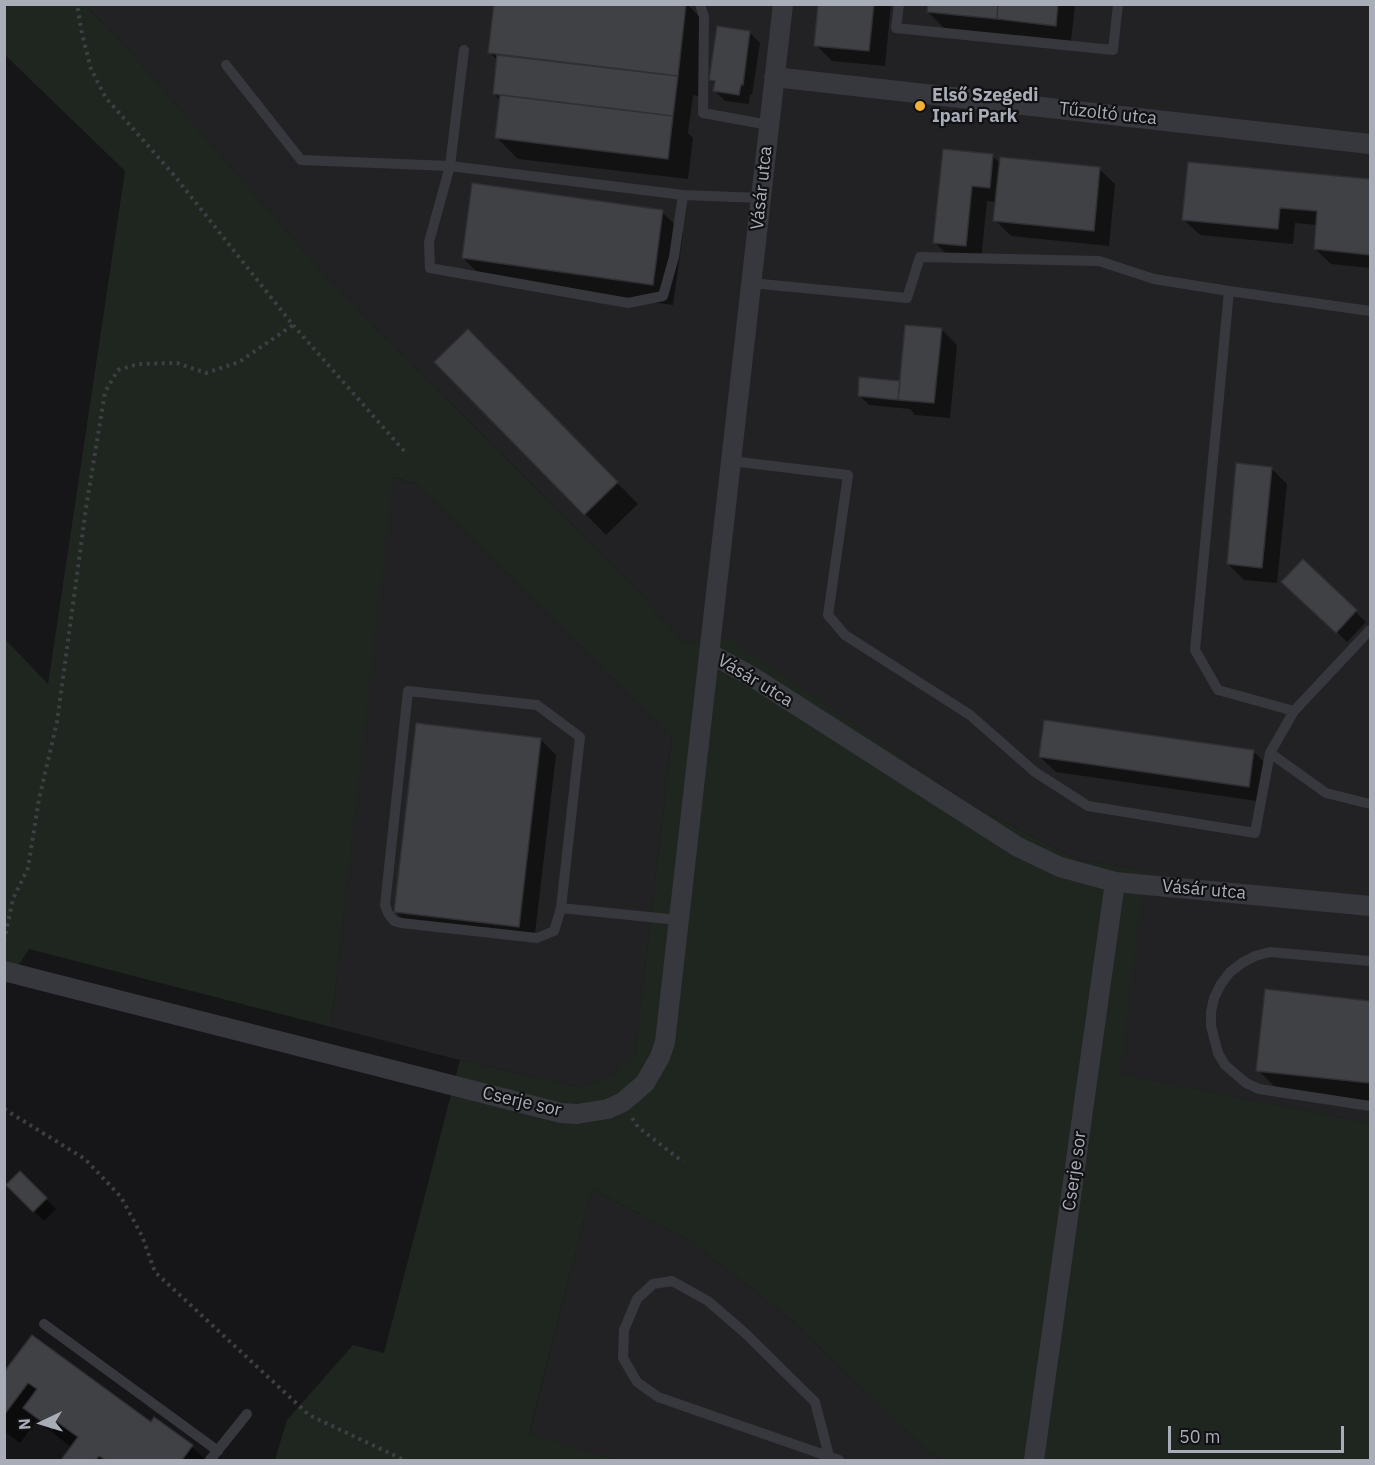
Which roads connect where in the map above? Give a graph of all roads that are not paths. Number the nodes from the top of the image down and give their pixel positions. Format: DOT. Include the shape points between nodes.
graph roads {
  1 [pos="700,4"];
  2 [pos="783,4"];
  3 [pos="899,4"];
  4 [pos="1118,4"];
  5 [pos="464,50"];
  6 [pos="226,65"];
  7 [pos="774,77"];
  8 [pos="769,125"];
  9 [pos="1371,144"];
  10 [pos="450,166"];
  11 [pos="683,195"];
  12 [pos="760,198"];
  13 [pos="751,283"];
  14 [pos="1230,291"];
  15 [pos="1371,310"];
  16 [pos="730,461"];
  17 [pos="1371,630"];
  18 [pos="709,653"];
  19 [pos="1294,711"];
  20 [pos="1270,753"];
  21 [pos="1371,804"];
  22 [pos="1115,882"];
  23 [pos="1371,906"];
  24 [pos="561,908"];
  25 [pos="678,920"];
  26 [pos="1371,961"];
  27 [pos="4,971"];
  28 [pos="1371,1106"];
  29 [pos="44,1324"];
  30 [pos="247,1414"];
  31 [pos="218,1451"];
  32 [pos="834,1458"];
  33 [pos="210,1461"];
  34 [pos="1034,1461"];
  1 -- 8 [label="lane" via="704,17 703,112"];
  2 -- 7 [label="street, Vásár utca"];
  3 -- 4 [label="lane" via="896,28 1113,50"];
  5 -- 10 [label="lane"];
  6 -- 10 [label="lane" via="301,160"];
  7 -- 8 [label="street, Vásár utca"];
  7 -- 9 [label="street, Tűzoltó utca"];
  8 -- 12 [label="street, Vásár utca"];
  10 -- 11 [label="lane"];
  10 -- 11 [label="lane" via="429,242 430,268 628,303 663,296 674,256"];
  11 -- 12 [label="lane"];
  12 -- 13 [label="street, Vásár utca"];
  13 -- 14 [label="lane" via="907,298 920,257 1099,261 1154,279"];
  13 -- 16 [label="street, Vásár utca"];
  14 -- 15 [label="lane"];
  14 -- 19 [label="lane" via="1195,650 1218,690"];
  16 -- 18 [label="street, Vásár utca"];
  16 -- 20 [label="lane" via="848,475 828,615 845,635 970,714 1035,772 1088,806 1254,833"];
  17 -- 19 [label="lane"];
  18 -- 22 [label="street, Vásár utca" via="1018,847 1060,867"];
  18 -- 25 [label="street, Cserje sor"];
  19 -- 20 [label="lane"];
  20 -- 21 [label="lane" via="1326,793"];
  22 -- 23 [label="street, Vásár utca"];
  22 -- 34 [label="street, Cserje sor"];
  24 -- 24 [label="lane" via="554,931 537,938 401,923 388,913 385,905 408,692 537,705 579,737"];
  24 -- 25 [label="lane"];
  25 -- 27 [label="street, Cserje sor" via="660,1057 645,1083 623,1102 593,1113 561,1113"];
  26 -- 28 [label="lane" via="1270,952 1255,956 1230,972 1221,984 1211,1019 1218,1053 1225,1065 1246,1083 1259,1089"];
  29 -- 31 [label="lane"];
  30 -- 31 [label="lane"];
  31 -- 33 [label="lane"];
  32 -- 32 [label="lane" via="815,1402 708,1301 672,1281 652,1284 637,1299 624,1330 623,1358 638,1382 658,1397"];
}
